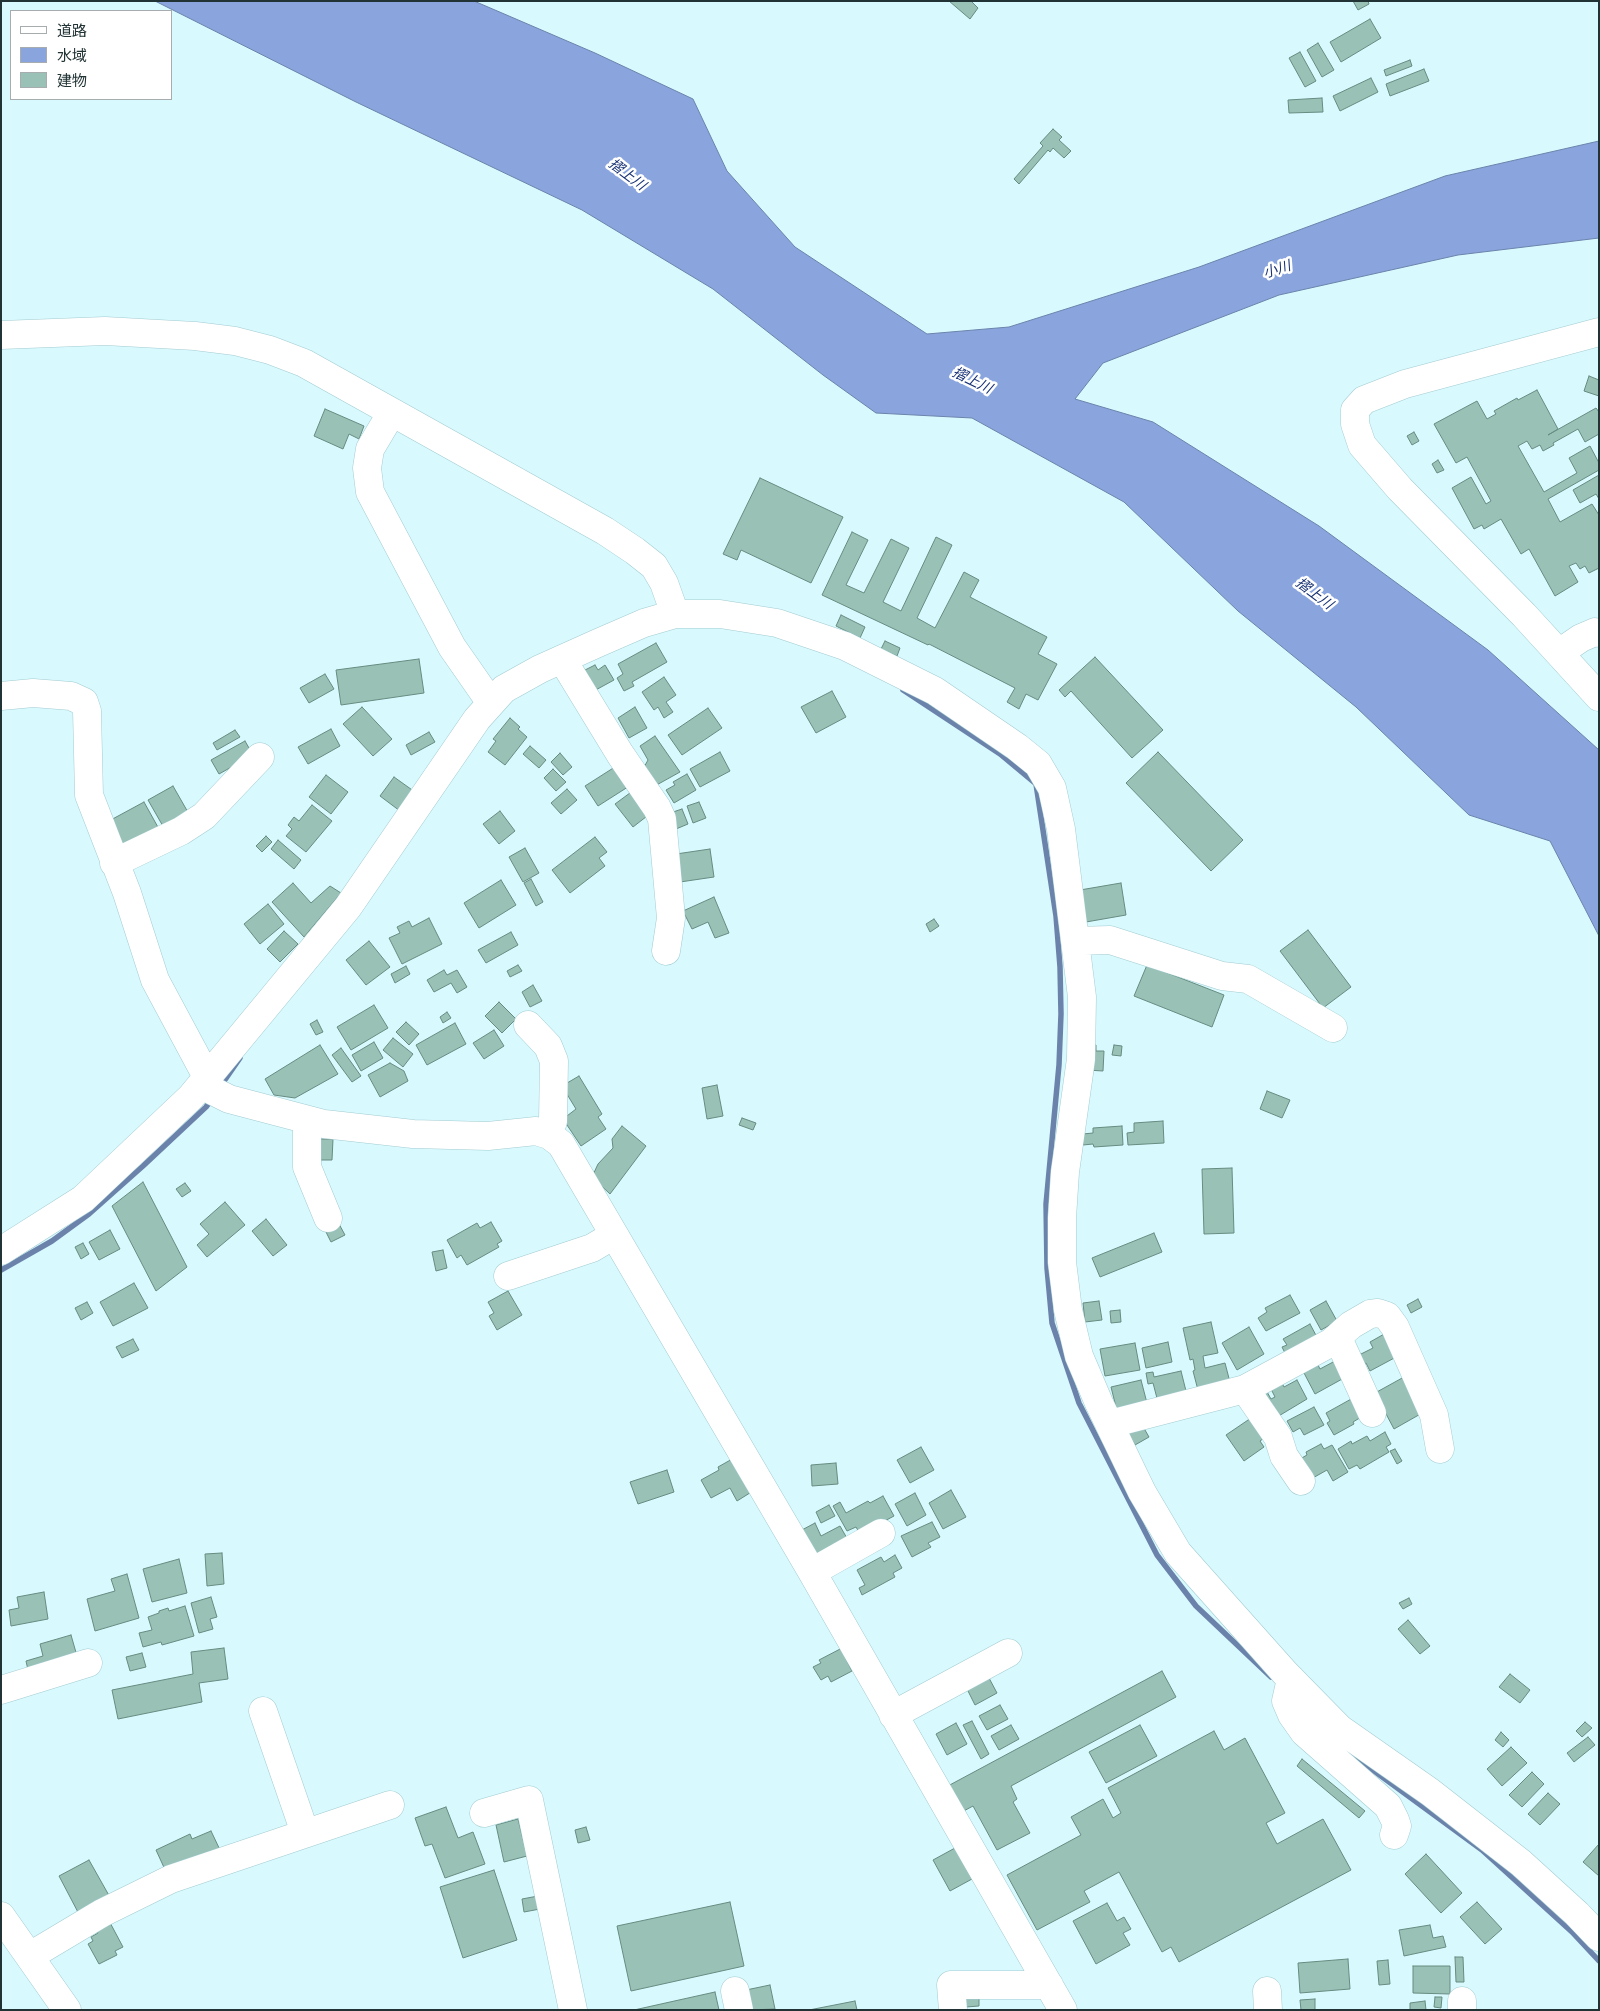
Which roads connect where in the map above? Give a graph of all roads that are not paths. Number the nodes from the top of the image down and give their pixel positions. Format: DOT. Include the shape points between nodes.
graph roads {
  1 [pos="1599,332"];
  2 [pos="1,335"];
  3 [pos="392,412"];
  4 [pos="675,614"];
  5 [pos="1599,633"];
  6 [pos="1559,653"];
  7 [pos="566,665"];
  8 [pos="1,696"];
  9 [pos="1599,698"];
  10 [pos="491,704"];
  11 [pos="260,757"];
  12 [pos="114,863"];
  13 [pos="1075,941"];
  14 [pos="666,951"];
  15 [pos="528,1025"];
  16 [pos="1333,1028"];
  17 [pos="211,1087"];
  18 [pos="307,1120"];
  19 [pos="549,1135"];
  20 [pos="328,1218"];
  21 [pos="614,1235"];
  22 [pos="1,1252"];
  23 [pos="508,1276"];
  24 [pos="1338,1338"];
  25 [pos="1245,1389"];
  26 [pos="1372,1412"];
  27 [pos="1110,1424"];
  28 [pos="1440,1449"];
  29 [pos="1300,1481"];
  30 [pos="881,1533"];
  31 [pos="812,1572"];
  32 [pos="1008,1653"];
  33 [pos="88,1663"];
  34 [pos="1289,1688"];
  35 [pos="1,1690"];
  36 [pos="263,1712"];
  37 [pos="893,1716"];
  38 [pos="390,1805"];
  39 [pos="484,1813"];
  40 [pos="306,1833"];
  41 [pos="1394,1834"];
  42 [pos="1,1916"];
  43 [pos="1599,1937"];
  44 [pos="30,1956"];
  45 [pos="1049,1985"];
  46 [pos="67,2010"];
  47 [pos="573,2010"];
  48 [pos="953,2010"];
  49 [pos="1063,2010"];
  1 -- 6 [label="street" via="1405,384 1364,400 1355,410 1355,424 1362,445 1400,489"];
  2 -- 3 [label="street" via="105,331 235,341 304,363"];
  3 -- 4 [label="street" via="605,531 635,552 654,566"];
  3 -- 10 [label="street" via="370,449 367,468 370,492 452,647"];
  4 -- 7 [label="street" via="644,623"];
  4 -- 13 [label="street" via="720,614 777,623 845,646 935,691 1017,746 1038,764 1052,788 1061,829"];
  5 -- 6 [label="street" via="1581,638"];
  6 -- 9 [label="street"];
  7 -- 10 [label="street" via="504,689"];
  7 -- 14 [label="street" via="662,819 670,918"];
  8 -- 12 [label="street" via="71,696 84,702 87,711 89,795"];
  10 -- 17 [label="street" via="477,719 348,907"];
  11 -- 12 [label="street" via="204,816 181,831"];
  12 -- 17 [label="street" via="155,980"];
  13 -- 16 [label="street" via="1110,940 1222,976 1248,979"];
  13 -- 27 [label="street" via="1082,997 1081,1058 1065,1172 1062,1262 1068,1310 1079,1356"];
  15 -- 19 [label="street" via="548,1046 554,1061 553,1121"];
  17 -- 18 [label="street"];
  17 -- 22 [label="street" via="177,1110 84,1199"];
  18 -- 19 [label="street" via="412,1134 488,1136 536,1130"];
  18 -- 20 [label="street" via="307,1167"];
  19 -- 21 [label="street" via="561,1144"];
  21 -- 23 [label="street" via="592,1248"];
  21 -- 31 [label="street"];
  24 -- 25 [label="street"];
  24 -- 26 [label="street"];
  24 -- 28 [label="street" via="1351,1325 1370,1314 1378,1313 1391,1320 1434,1415"];
  25 -- 27 [label="street"];
  25 -- 29 [label="street" via="1278,1437 1284,1456"];
  27 -- 34 [label="street" via="1142,1492 1178,1553"];
  30 -- 31 [label="street"];
  31 -- 37 [label="street"];
  32 -- 37 [label="street"];
  33 -- 35 [label="street"];
  34 -- 41 [label="street" via="1292,1715 1304,1732 1388,1806 1396,1820"];
  34 -- 43 [label="street" via="1340,1730 1430,1792 1521,1863"];
  36 -- 40 [label="street"];
  37 -- 45 [label="street"];
  38 -- 40 [label="street"];
  39 -- 47 [label="street" via="529,1800"];
  40 -- 44 [label="street" via="171,1880 102,1913"];
  42 -- 44 [label="street"];
  44 -- 46 [label="street"];
  45 -- 48 [label="street" via="951,1985"];
  45 -- 49 [label="street"];
}
